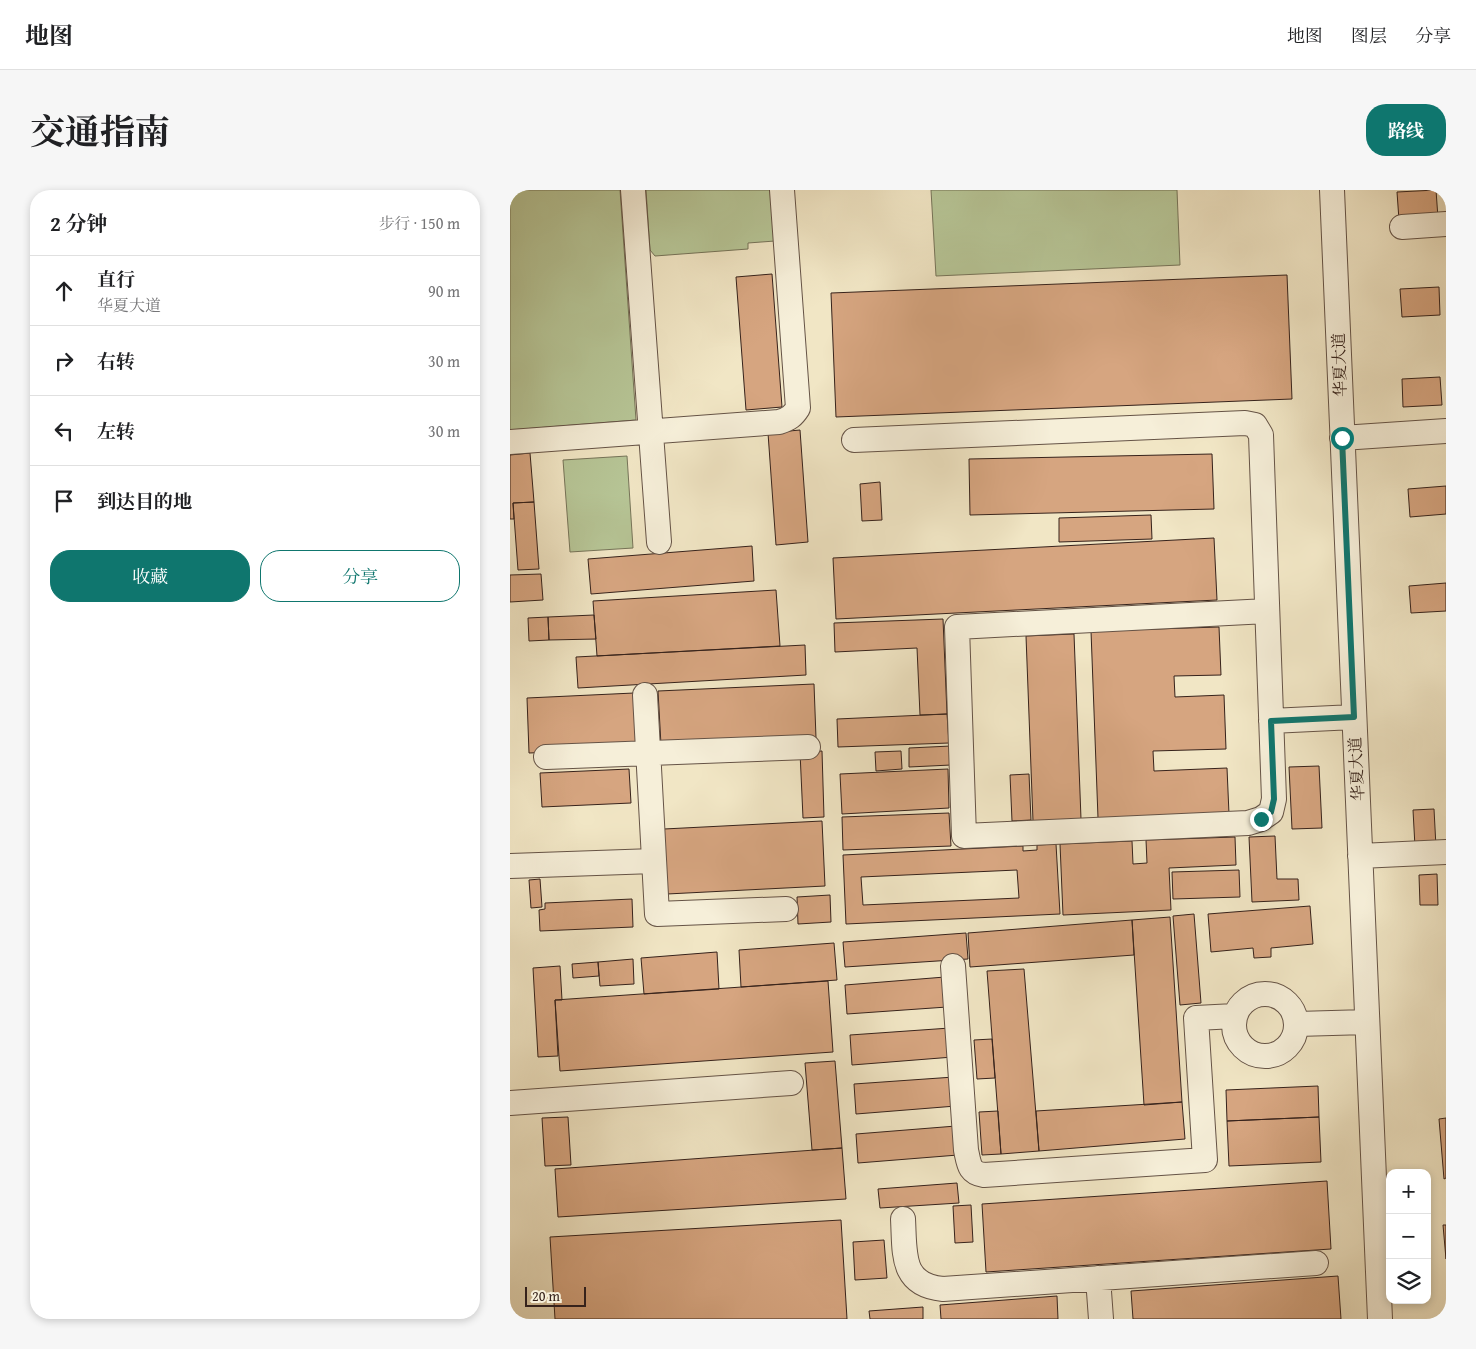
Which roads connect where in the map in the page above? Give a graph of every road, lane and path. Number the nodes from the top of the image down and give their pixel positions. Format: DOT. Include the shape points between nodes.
graph roads {
  1 [pos="633,190"];
  2 [pos="782,190"];
  3 [pos="1332,190"];
  4 [pos="1446,224"];
  5 [pos="1402,227"];
  6 [pos="651,431"];
  7 [pos="1446,432"];
  8 [pos="1342,438"];
  9 [pos="854,440"];
  10 [pos="510,442"];
  11 [pos="659,542"];
  12 [pos="1267,611"];
  13 [pos="645,695"];
  14 [pos="1354,717"];
  15 [pos="1271,721"];
  16 [pos="808,747"];
  17 [pos="648,753"];
  18 [pos="546,757"];
  19 [pos="1446,852"];
  20 [pos="1360,856"];
  21 [pos="654,861"];
  22 [pos="510,866"];
  23 [pos="786,909"];
  24 [pos="953,966"];
  25 [pos="1235,1016"];
  26 [pos="1367,1022"];
  27 [pos="1297,1024"];
  28 [pos="791,1083"];
  29 [pos="510,1103"];
  30 [pos="903,1219"];
  31 [pos="1316,1263"];
  32 [pos="1098,1278"];
  33 [pos="1101,1319"];
  34 [pos="1380,1319"];
  1 -- 6 [label="street"];
  2 -- 6 [label="street" via="798,408 794,415 779,422"];
  3 -- 8 [label="street, 华夏大道"];
  4 -- 5 [label="street"];
  6 -- 10 [label="street"];
  6 -- 11 [label="street"];
  7 -- 8 [label="street"];
  8 -- 14 [label="street, 华夏大道"];
  9 -- 12 [label="street" via="1255,425 1261,435"];
  12 -- 15 [label="street"];
  12 -- 15 [label="street" via="957,627 964,836 1248,823 1261,819 1271,812 1274,799"];
  13 -- 17 [label="street"];
  14 -- 15 [label="street"];
  14 -- 20 [label="street, 华夏大道"];
  16 -- 17 [label="street"];
  17 -- 18 [label="street"];
  17 -- 21 [label="street"];
  19 -- 20 [label="street"];
  20 -- 26 [label="street, 华夏大道"];
  21 -- 22 [label="street"];
  21 -- 23 [label="street" via="657,914"];
  24 -- 25 [label="street" via="966,1150 971,1169 976,1174 1205,1160 1196,1018"];
  25 -- 27 [label="street" via="1246,1000 1264,993 1283,999 1295,1014"];
  25 -- 27 [label="street" via="1236,1036 1242,1046 1261,1056 1282,1052 1295,1035"];
  26 -- 27 [label="street"];
  26 -- 34 [label="street, 华夏大道"];
  28 -- 29 [label="street"];
  30 -- 32 [label="street" via="908,1268 913,1276 931,1288"];
  31 -- 32 [label="street"];
  32 -- 33 [label="street"];
}
